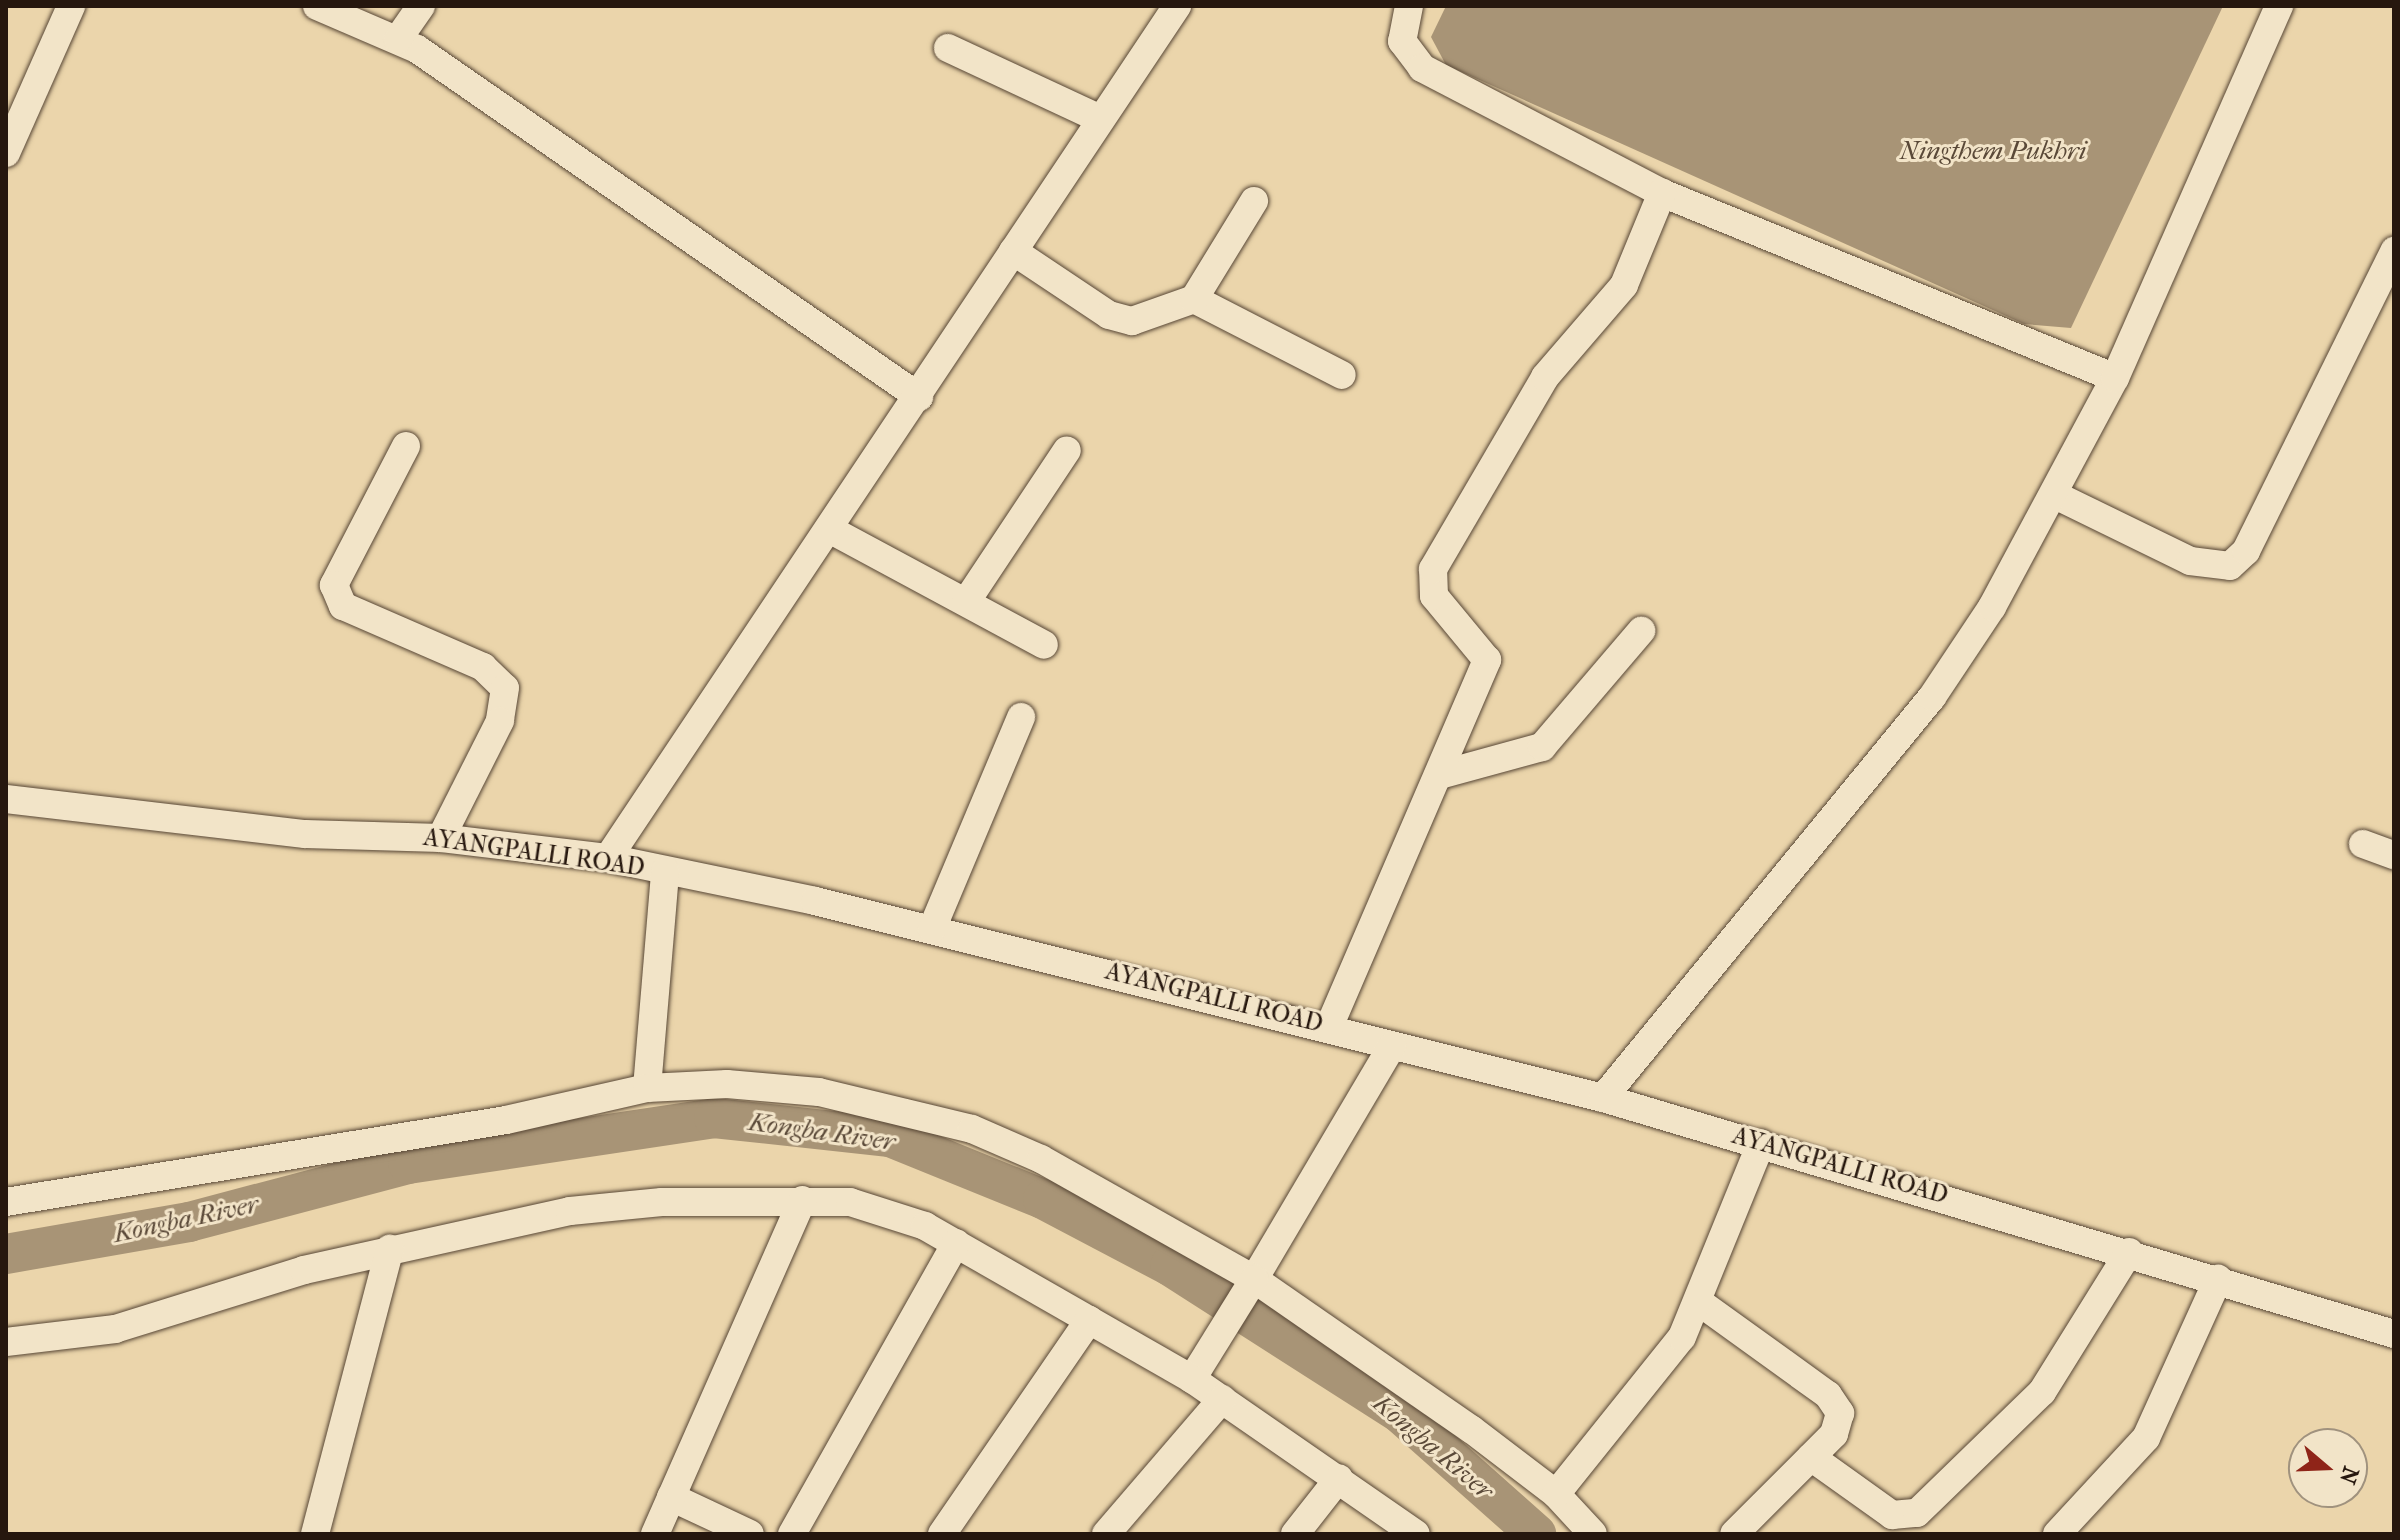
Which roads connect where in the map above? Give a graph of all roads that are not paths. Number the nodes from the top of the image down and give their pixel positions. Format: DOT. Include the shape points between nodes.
graph roads {
  1 [pos="71,6"];
  2 [pos="317,6"];
  3 [pos="421,6"];
  4 [pos="1177,6"];
  5 [pos="1409,6"];
  6 [pos="2279,6"];
  7 [pos="398,39"];
  8 [pos="948,48"];
  9 [pos="1096,117"];
  10 [pos="6,153"];
  11 [pos="1662,193"];
  12 [pos="1254,201"];
  13 [pos="1013,251"];
  14 [pos="2394,251"];
  15 [pos="1194,299"];
  16 [pos="1342,375"];
  17 [pos="2115,378"];
  18 [pos="919,397"];
  19 [pos="406,446"];
  20 [pos="1067,450"];
  21 [pos="2057,496"];
  22 [pos="829,529"];
  23 [pos="966,602"];
  24 [pos="1641,631"];
  25 [pos="1044,645"];
  26 [pos="1021,717"];
  27 [pos="1443,774"];
  28 [pos="6,799"];
  29 [pos="441,838"];
  30 [pos="2363,844"];
  31 [pos="2394,855"];
  32 [pos="608,858"];
  33 [pos="665,872"];
  34 [pos="932,929"];
  35 [pos="1329,1027"];
  36 [pos="1392,1046"];
  37 [pos="647,1088"];
  38 [pos="1603,1098"];
  39 [pos="1761,1143"];
  40 [pos="802,1200"];
  41 [pos="6,1202"];
  42 [pos="956,1243"];
  43 [pos="390,1249"];
  44 [pos="2129,1252"];
  45 [pos="2218,1279"];
  46 [pos="1249,1288"];
  47 [pos="1699,1302"];
  48 [pos="1089,1320"];
  49 [pos="2394,1334"];
  50 [pos="6,1342"];
  51 [pos="1198,1371"];
  52 [pos="1222,1399"];
  53 [pos="1811,1457"];
  54 [pos="1339,1478"];
  55 [pos="1556,1494"];
  56 [pos="671,1497"];
  57 [pos="806,1530"];
  58 [pos="315,1534"];
  59 [pos="655,1534"];
  60 [pos="750,1534"];
  61 [pos="942,1534"];
  62 [pos="1106,1534"];
  63 [pos="1295,1534"];
  64 [pos="1416,1534"];
  65 [pos="1593,1534"];
  66 [pos="1734,1534"];
  67 [pos="2057,1534"];
  1 -- 10 [label="street"];
  2 -- 7 [label="street"];
  3 -- 7 [label="street"];
  4 -- 9 [label="street"];
  5 -- 11 [label="street" via="1402,41 1409,59"];
  6 -- 17 [label="street"];
  7 -- 18 [label="street"];
  8 -- 9 [label="street"];
  9 -- 13 [label="street"];
  11 -- 17 [label="street"];
  11 -- 27 [label="street" via="1624,285 1545,377 1433,569 1434,596 1487,660"];
  12 -- 15 [label="street"];
  13 -- 15 [label="street" via="1124,321"];
  13 -- 18 [label="street"];
  14 -- 21 [label="street" via="2246,551 2230,566 2190,561"];
  15 -- 16 [label="street"];
  17 -- 21 [label="street"];
  18 -- 22 [label="street"];
  19 -- 29 [label="street" via="334,585 343,606 483,667 505,688 500,721"];
  20 -- 23 [label="street"];
  21 -- 38 [label="street" via="1932,697"];
  22 -- 23 [label="street"];
  22 -- 32 [label="street"];
  23 -- 25 [label="street"];
  24 -- 27 [label="street" via="1542,747"];
  26 -- 34 [label="street"];
  27 -- 35 [label="street"];
  28 -- 29 [label="street, AYANGPALLI ROAD" via="305,834"];
  29 -- 32 [label="street, AYANGPALLI ROAD"];
  30 -- 31 [label="street"];
  32 -- 33 [label="street, AYANGPALLI ROAD"];
  33 -- 34 [label="street, AYANGPALLI ROAD"];
  33 -- 37 [label="street"];
  34 -- 35 [label="street, AYANGPALLI ROAD"];
  35 -- 36 [label="street, AYANGPALLI ROAD"];
  36 -- 38 [label="street, AYANGPALLI ROAD"];
  36 -- 46 [label="street"];
  37 -- 41 [label="street" via="519,1118"];
  37 -- 46 [label="street" via="727,1084 819,1092 972,1129 1041,1159"];
  38 -- 39 [label="street, AYANGPALLI ROAD"];
  39 -- 44 [label="street, AYANGPALLI ROAD"];
  39 -- 47 [label="street"];
  40 -- 42 [label="street" via="880,1208"];
  40 -- 43 [label="street" via="570,1211"];
  40 -- 56 [label="street"];
  42 -- 48 [label="street"];
  42 -- 57 [label="street"];
  43 -- 50 [label="street" via="115,1329"];
  43 -- 58 [label="street"];
  44 -- 45 [label="street, AYANGPALLI ROAD"];
  44 -- 53 [label="street" via="2042,1392 1917,1513 1892,1515"];
  45 -- 49 [label="street, AYANGPALLI ROAD"];
  45 -- 67 [label="street" via="2146,1438"];
  46 -- 51 [label="street"];
  46 -- 55 [label="street"];
  47 -- 53 [label="street" via="1835,1404 1840,1422"];
  47 -- 55 [label="street" via="1670,1355"];
  48 -- 51 [label="street"];
  48 -- 61 [label="street"];
  51 -- 52 [label="street"];
  52 -- 54 [label="street"];
  52 -- 62 [label="street"];
  53 -- 66 [label="street"];
  54 -- 63 [label="street"];
  54 -- 64 [label="street"];
  55 -- 65 [label="street"];
  56 -- 59 [label="street"];
  56 -- 60 [label="street"];
}
